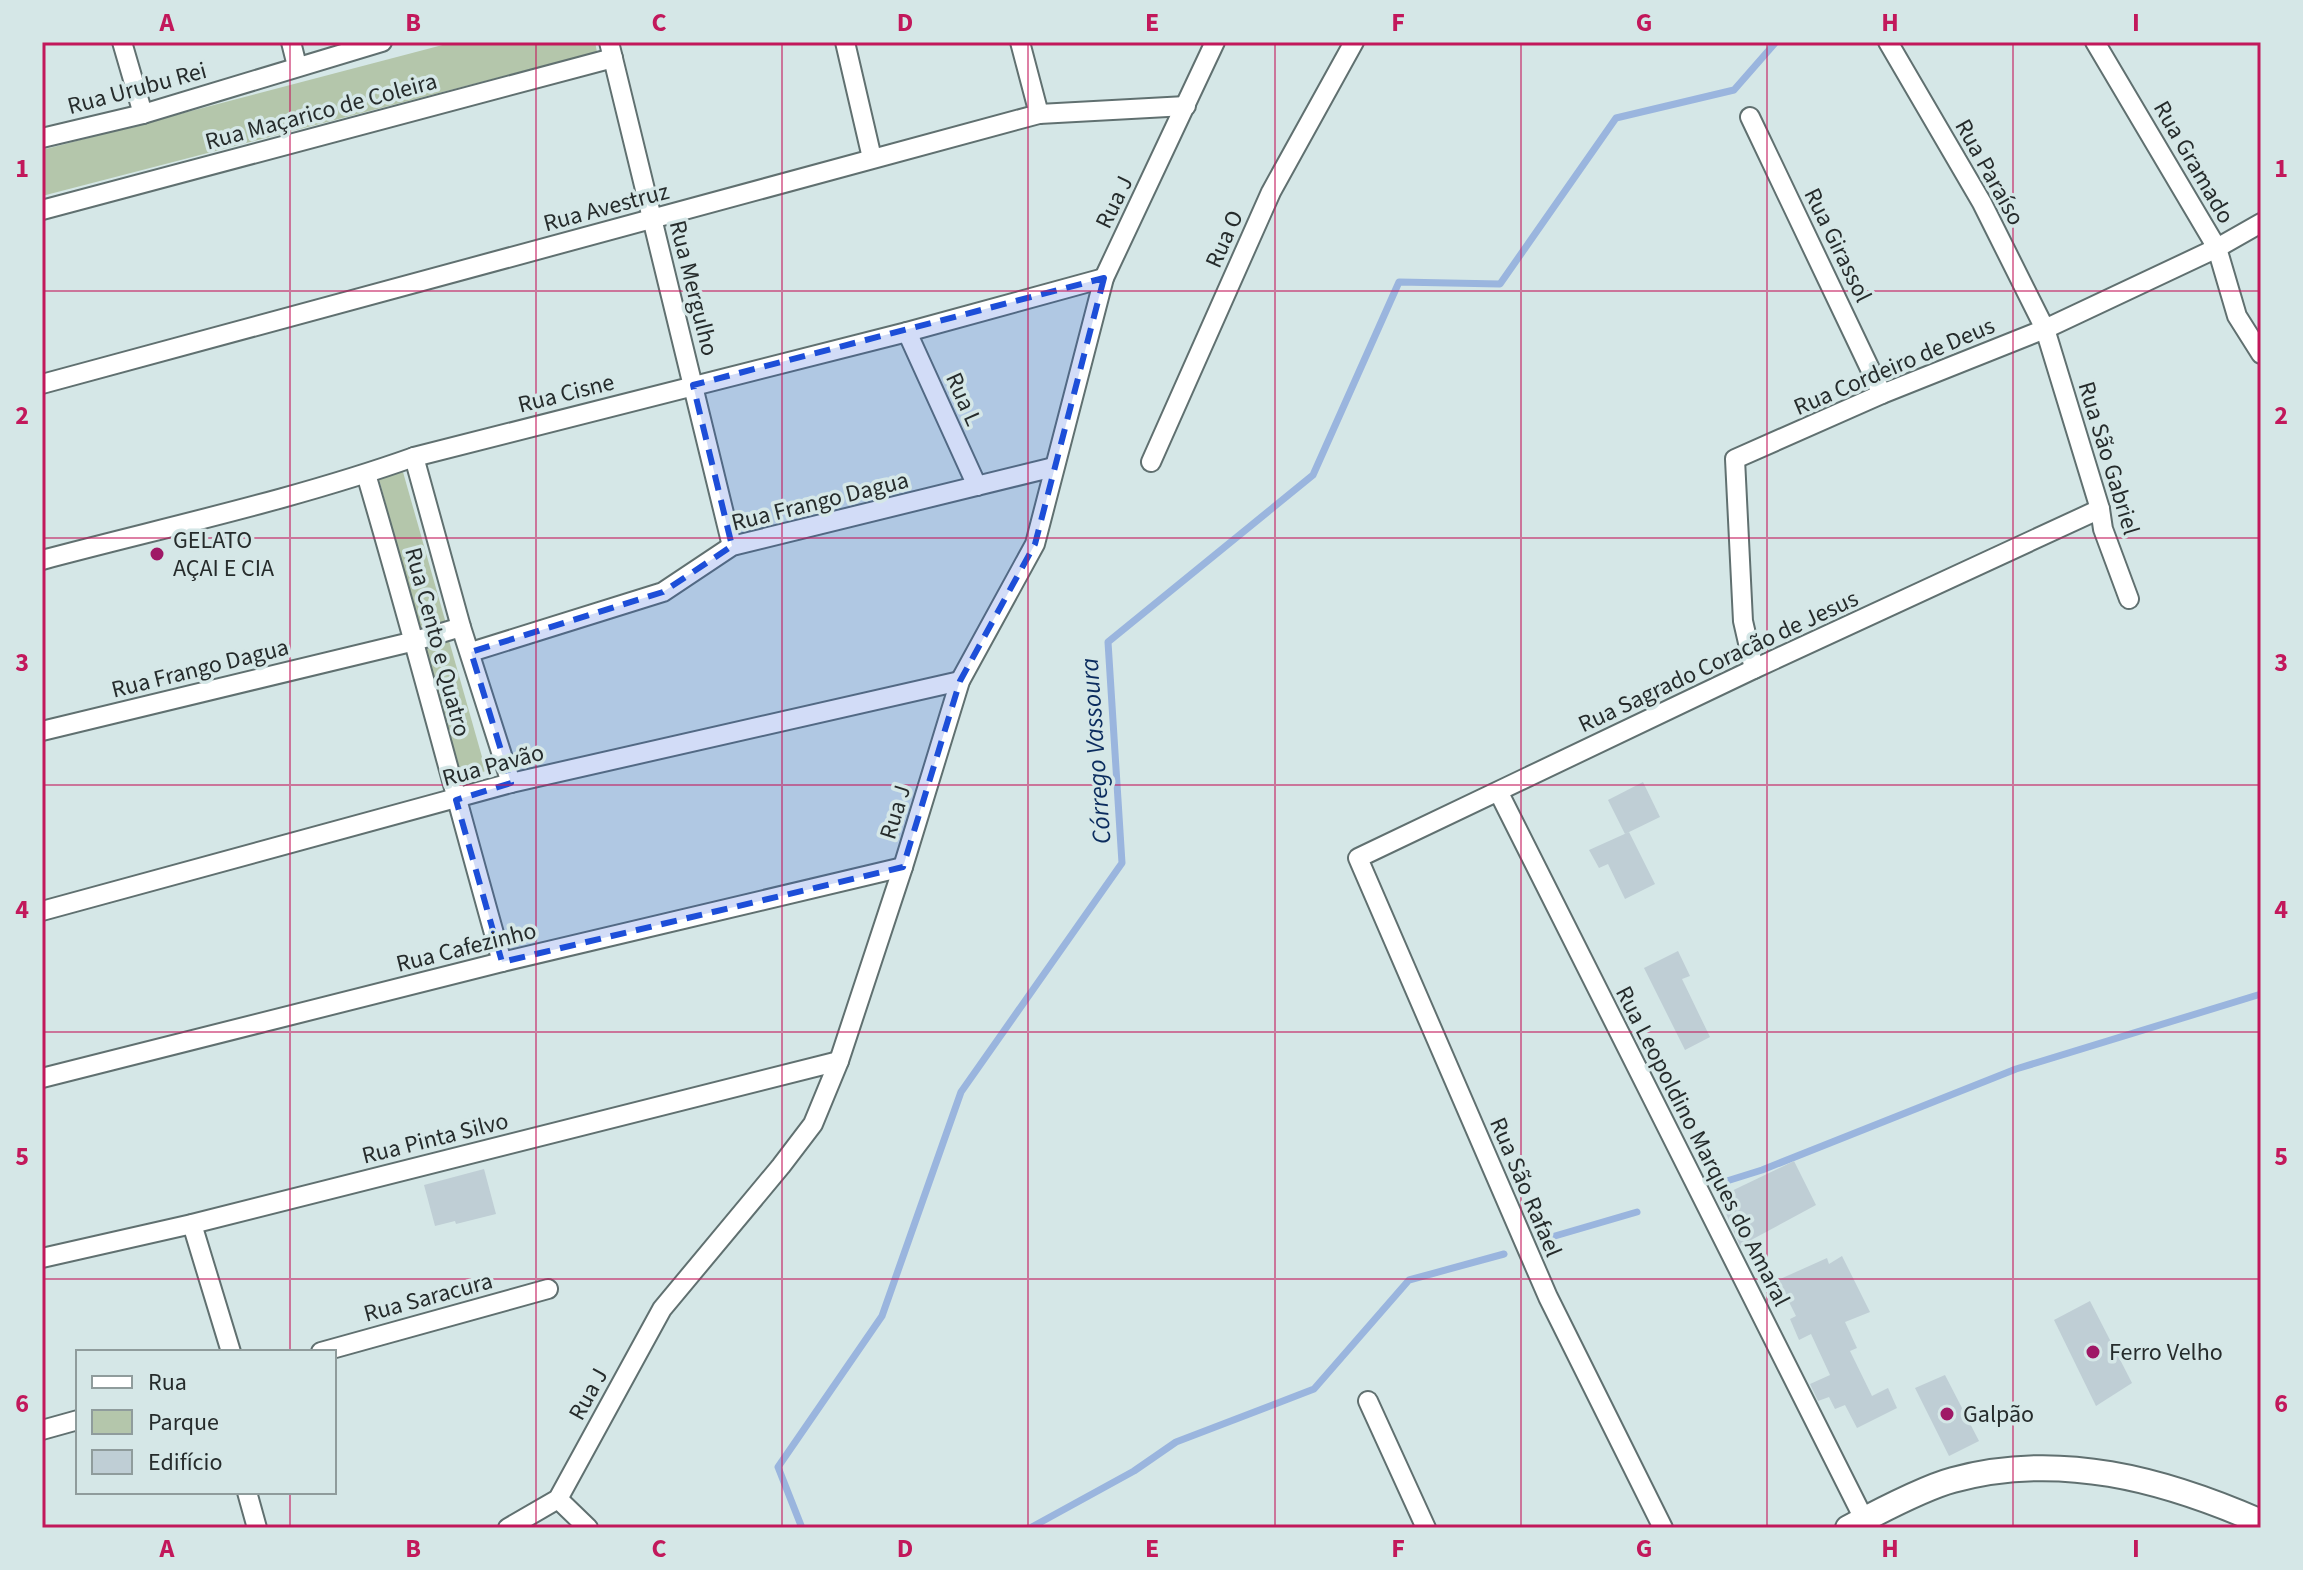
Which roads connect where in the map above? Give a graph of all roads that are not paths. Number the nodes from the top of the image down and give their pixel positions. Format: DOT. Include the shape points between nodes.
graph roads {
  1 [pos="122,42"];
  2 [pos="291,42"];
  3 [pos="382,42"];
  4 [pos="845,42"];
  5 [pos="1020,42"];
  6 [pos="1354,42"];
  7 [pos="1888,42"];
  8 [pos="2095,42"];
  9 [pos="1213,43"];
  10 [pos="611,50"];
  11 [pos="297,66"];
  12 [pos="1186,106"];
  13 [pos="143,114"];
  14 [pos="1039,114"];
  15 [pos="1750,117"];
  16 [pos="42,138"];
  17 [pos="872,158"];
  18 [pos="42,210"];
  19 [pos="652,220"];
  20 [pos="2261,223"];
  21 [pos="2217,248"];
  22 [pos="1104,278"];
  23 [pos="2045,329"];
  24 [pos="907,332"];
  25 [pos="2261,354"];
  26 [pos="42,384"];
  27 [pos="693,385"];
  28 [pos="1882,394"];
  29 [pos="414,457"];
  30 [pos="1151,462"];
  31 [pos="1054,467"];
  32 [pos="366,474"];
  33 [pos="977,486"];
  34 [pos="2100,509"];
  35 [pos="732,546"];
  36 [pos="42,560"];
  37 [pos="2129,599"];
  38 [pos="461,627"];
  39 [pos="415,641"];
  40 [pos="471,652"];
  41 [pos="1754,669"];
  42 [pos="960,681"];
  43 [pos="42,731"];
  44 [pos="511,783"];
  45 [pos="1499,793"];
  46 [pos="456,800"];
  47 [pos="1358,858"];
  48 [pos="903,867"];
  49 [pos="42,911"];
  50 [pos="502,962"];
  51 [pos="839,1061"];
  52 [pos="42,1078"];
  53 [pos="192,1224"];
  54 [pos="42,1258"];
  55 [pos="548,1289"];
  56 [pos="230,1350"];
  57 [pos="328,1350"];
  58 [pos="1368,1401"];
  59 [pos="76,1421"];
  60 [pos="42,1430"];
  61 [pos="248,1494"];
  62 [pos="558,1499"];
  63 [pos="2234,1510"];
  64 [pos="2261,1510"];
  65 [pos="2261,1522"];
  66 [pos="1856,1524"];
  67 [pos="257,1528"];
  68 [pos="508,1528"];
  69 [pos="588,1528"];
  70 [pos="1426,1528"];
  71 [pos="1663,1528"];
  1 -- 13 [label="street"];
  2 -- 11 [label="street"];
  3 -- 11 [label="street, Rua Urubu Rei"];
  4 -- 17 [label="street"];
  5 -- 14 [label="street"];
  6 -- 30 [label="street, Rua O" via="1271,192"];
  7 -- 23 [label="street, Rua Paraíso" via="1982,203"];
  8 -- 21 [label="street, Rua Gramado"];
  9 -- 12 [label="street, Rua J"];
  10 -- 18 [label="street, Rua Maçarico de Coleira"];
  10 -- 19 [label="street, Rua Mergulho"];
  11 -- 13 [label="street, Rua Urubu Rei"];
  12 -- 14 [label="street, Rua Avestruz"];
  12 -- 22 [label="street, Rua J"];
  13 -- 16 [label="street, Rua Urubu Rei"];
  14 -- 17 [label="street, Rua Avestruz"];
  15 -- 28 [label="street, Rua Girassol"];
  17 -- 19 [label="street, Rua Avestruz"];
  19 -- 26 [label="street, Rua Avestruz"];
  19 -- 27 [label="street, Rua Mergulho"];
  20 -- 21 [label="street, Rua Cordeiro de Deus"];
  21 -- 23 [label="street, Rua Cordeiro de Deus"];
  21 -- 25 [label="street, Rua Gramado" via="2237,316"];
  22 -- 24 [label="street, Rua Cisne"];
  22 -- 31 [label="street, Rua J"];
  23 -- 28 [label="street, Rua Cordeiro de Deus"];
  23 -- 34 [label="street, Rua São Gabriel"];
  24 -- 27 [label="street, Rua Cisne"];
  24 -- 33 [label="street, Rua L"];
  27 -- 29 [label="street, Rua Cisne"];
  27 -- 35 [label="street, Rua Mergulho"];
  28 -- 41 [label="street, Rua Cordeiro de Deus" via="1735,459 1743,621"];
  29 -- 32 [label="street, Rua Cisne"];
  29 -- 38 [label="street, Rua Cento e Quatro"];
  31 -- 33 [label="street, Rua Frango Dagua"];
  31 -- 42 [label="street, Rua J" via="1035,544"];
  32 -- 36 [label="street, Rua Cisne"];
  32 -- 39 [label="street, Rua Cento e Quatro"];
  33 -- 35 [label="street, Rua Frango Dagua"];
  34 -- 37 [label="street, Rua São Gabriel"];
  34 -- 41 [label="street, Rua Sagrado Coracão de Jesus"];
  35 -- 40 [label="street, Rua Frango Dagua" via="663,592"];
  38 -- 39 [label="street, Rua Frango Dagua"];
  38 -- 40 [label="street, Rua Cento e Quatro"];
  39 -- 43 [label="street, Rua Frango Dagua"];
  39 -- 46 [label="street, Rua Cento e Quatro"];
  40 -- 44 [label="street, Rua Cento e Quatro"];
  41 -- 45 [label="street, Rua Sagrado Coracão de Jesus"];
  42 -- 44 [label="street, Rua Pavão"];
  42 -- 48 [label="street, Rua J"];
  44 -- 46 [label="street, Rua Pavão"];
  45 -- 47 [label="street, Rua Sagrado Coracão de Jesus"];
  45 -- 66 [label="street, Rua Leopoldino Marques do Amaral"];
  46 -- 49 [label="street, Rua Pavão"];
  46 -- 50 [label="street, Rua Cento e Quatro"];
  47 -- 71 [label="street, Rua São Rafael" via="1548,1297"];
  48 -- 50 [label="street, Rua Cafezinho"];
  48 -- 51 [label="street, Rua J"];
  50 -- 52 [label="street, Rua Cafezinho"];
  51 -- 53 [label="street, Rua Pinta Silvo"];
  51 -- 62 [label="street, Rua J" via="813,1124 662,1309"];
  53 -- 54 [label="street, Rua Pinta Silvo"];
  53 -- 56 [label="street"];
  55 -- 57 [label="street, Rua Saracura"];
  58 -- 70 [label="street"];
  59 -- 60 [label="street"];
  61 -- 67 [label="street"];
  62 -- 68 [label="street"];
  62 -- 69 [label="street"];
  63 -- 64 [label="main road"];
  63 -- 65 [label="main road"];
  63 -- 66 [label="main road" via="2114,1474 2016,1467 1950,1480"];
}
